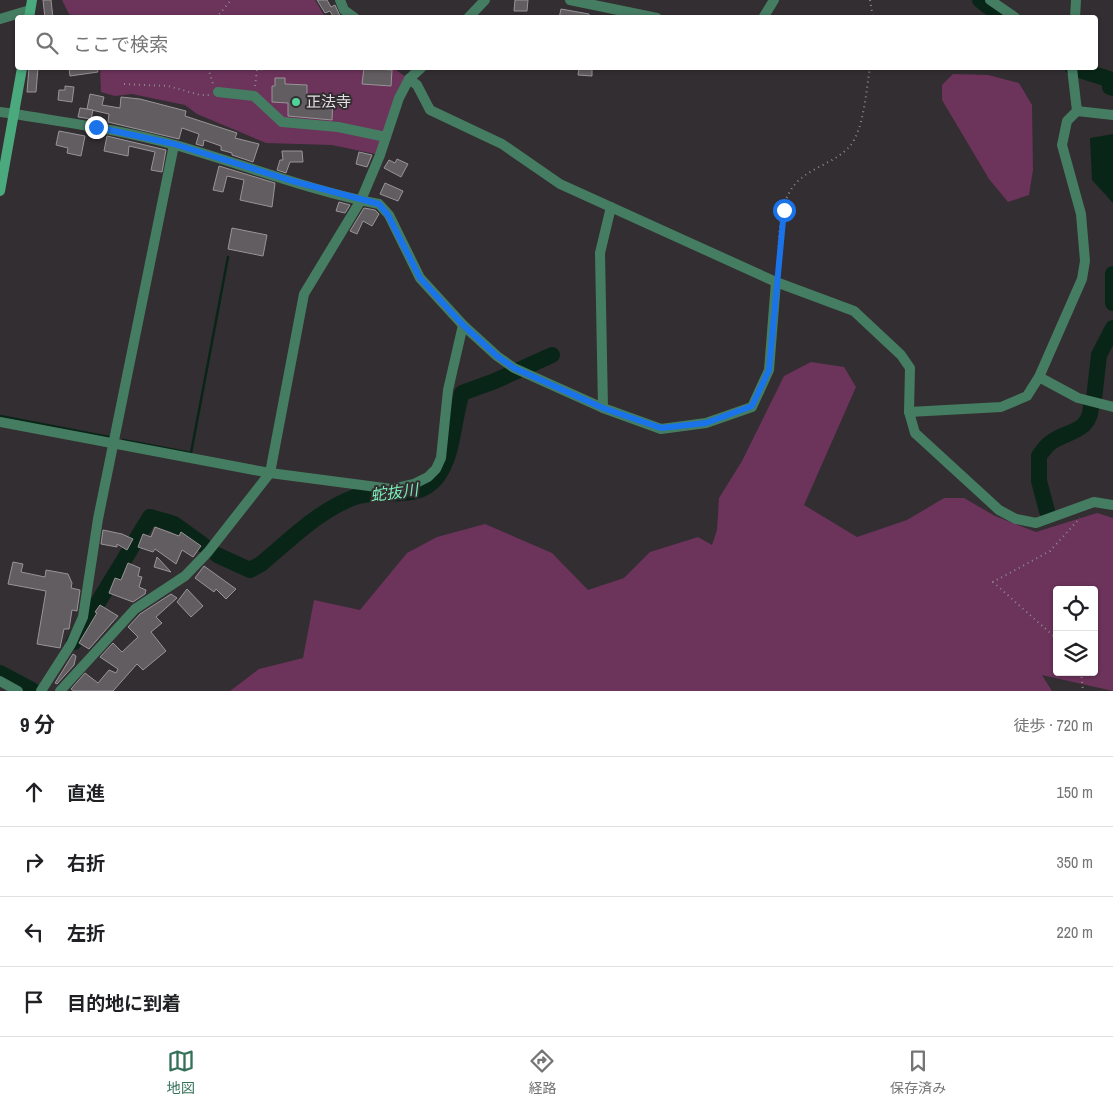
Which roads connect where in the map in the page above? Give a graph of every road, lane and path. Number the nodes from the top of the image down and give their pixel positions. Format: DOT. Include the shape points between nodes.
graph roads {
  1 [pos="231,0"];
  2 [pos="340,0"];
  3 [pos="485,0"];
  4 [pos="570,0"];
  5 [pos="774,0"];
  6 [pos="870,0"];
  7 [pos="990,0"];
  8 [pos="1076,0"];
  9 [pos="31,9"];
  10 [pos="218,15"];
  11 [pos="351,15"];
  12 [pos="471,15"];
  13 [pos="642,15"];
  14 [pos="765,15"];
  15 [pos="872,15"];
  16 [pos="1012,15"];
  17 [pos="1075,15"];
  18 [pos="0,19"];
  19 [pos="22,70"];
  20 [pos="208,70"];
  21 [pos="256,70"];
  22 [pos="256,70"];
  23 [pos="269,70"];
  24 [pos="870,70"];
  25 [pos="1071,70"];
  26 [pos="415,72"];
  27 [pos="124,84"];
  28 [pos="218,92"];
  29 [pos="254,96"];
  30 [pos="0,112"];
  31 [pos="1077,112"];
  32 [pos="15,114"];
  33 [pos="1113,115"];
  34 [pos="386,137"];
  35 [pos="174,144"];
  36 [pos="0,191"];
  37 [pos="361,200"];
  38 [pos="611,207"];
  39 [pos="776,282"];
  40 [pos="463,325"];
  41 [pos="1039,377"];
  42 [pos="603,408"];
  43 [pos="1113,408"];
  44 [pos="909,412"];
  45 [pos="0,422"];
  46 [pos="115,444"];
  47 [pos="270,473"];
  48 [pos="1113,505"];
  49 [pos="1082,516"];
  50 [pos="1053,635"];
  51 [pos="1082,676"];
  52 [pos="0,681"];
  53 [pos="18,691"];
  54 [pos="41,691"];
  55 [pos="60,691"];
  56 [pos="1083,691"];
  1 -- 10 [label="path"];
  2 -- 11 [label="street" via="344,10"];
  3 -- 12 [label="street"];
  4 -- 13 [label="street"];
  5 -- 14 [label="street"];
  6 -- 15 [label="path"];
  7 -- 16 [label="street"];
  8 -- 17 [label="street"];
  9 -- 18 [label="street"];
  19 -- 32 [label="main road"];
  20 -- 28 [label="path"];
  21 -- 29 [label="path"];
  22 -- 23 [label="path"];
  24 -- 39 [label="path" via="858,134 848,148 803,176 788,193"];
  25 -- 31 [label="street"];
  26 -- 34 [label="street" via="392,116"];
  26 -- 38 [label="street" via="417,85 430,110 502,144 560,184"];
  27 -- 28 [label="path" via="168,86 208,96"];
  28 -- 29 [label="street"];
  29 -- 34 [label="street" via="282,122 338,127"];
  30 -- 32 [label="street"];
  31 -- 33 [label="street"];
  31 -- 41 [label="street" via="1067,121 1062,145 1081,214 1085,261 1082,279"];
  32 -- 35 [label="street"];
  32 -- 36 [label="main road"];
  34 -- 37 [label="street"];
  35 -- 37 [label="street"];
  35 -- 46 [label="street"];
  37 -- 40 [label="street" via="379,204 388,215 420,278"];
  37 -- 47 [label="street" via="304,294"];
  38 -- 39 [label="street"];
  38 -- 42 [label="street" via="600,253"];
  39 -- 42 [label="street" via="769,370 752,406 706,423 661,428"];
  39 -- 44 [label="street" via="854,311 901,356 910,368"];
  40 -- 42 [label="street" via="514,368"];
  40 -- 47 [label="street" via="448,390 441,458 428,477 392,489"];
  41 -- 43 [label="street" via="1078,398"];
  41 -- 44 [label="street" via="1027,396 1000,406"];
  44 -- 48 [label="street" via="915,433 977,492 1016,519 1036,523 1094,502"];
  45 -- 46 [label="street"];
  46 -- 47 [label="street"];
  46 -- 54 [label="street" via="83,617 71,644"];
  47 -- 55 [label="street" via="185,576 135,609"];
  49 -- 50 [label="path" via="1050,551 993,582"];
  51 -- 56 [label="path"];
  52 -- 53 [label="street"];
}
